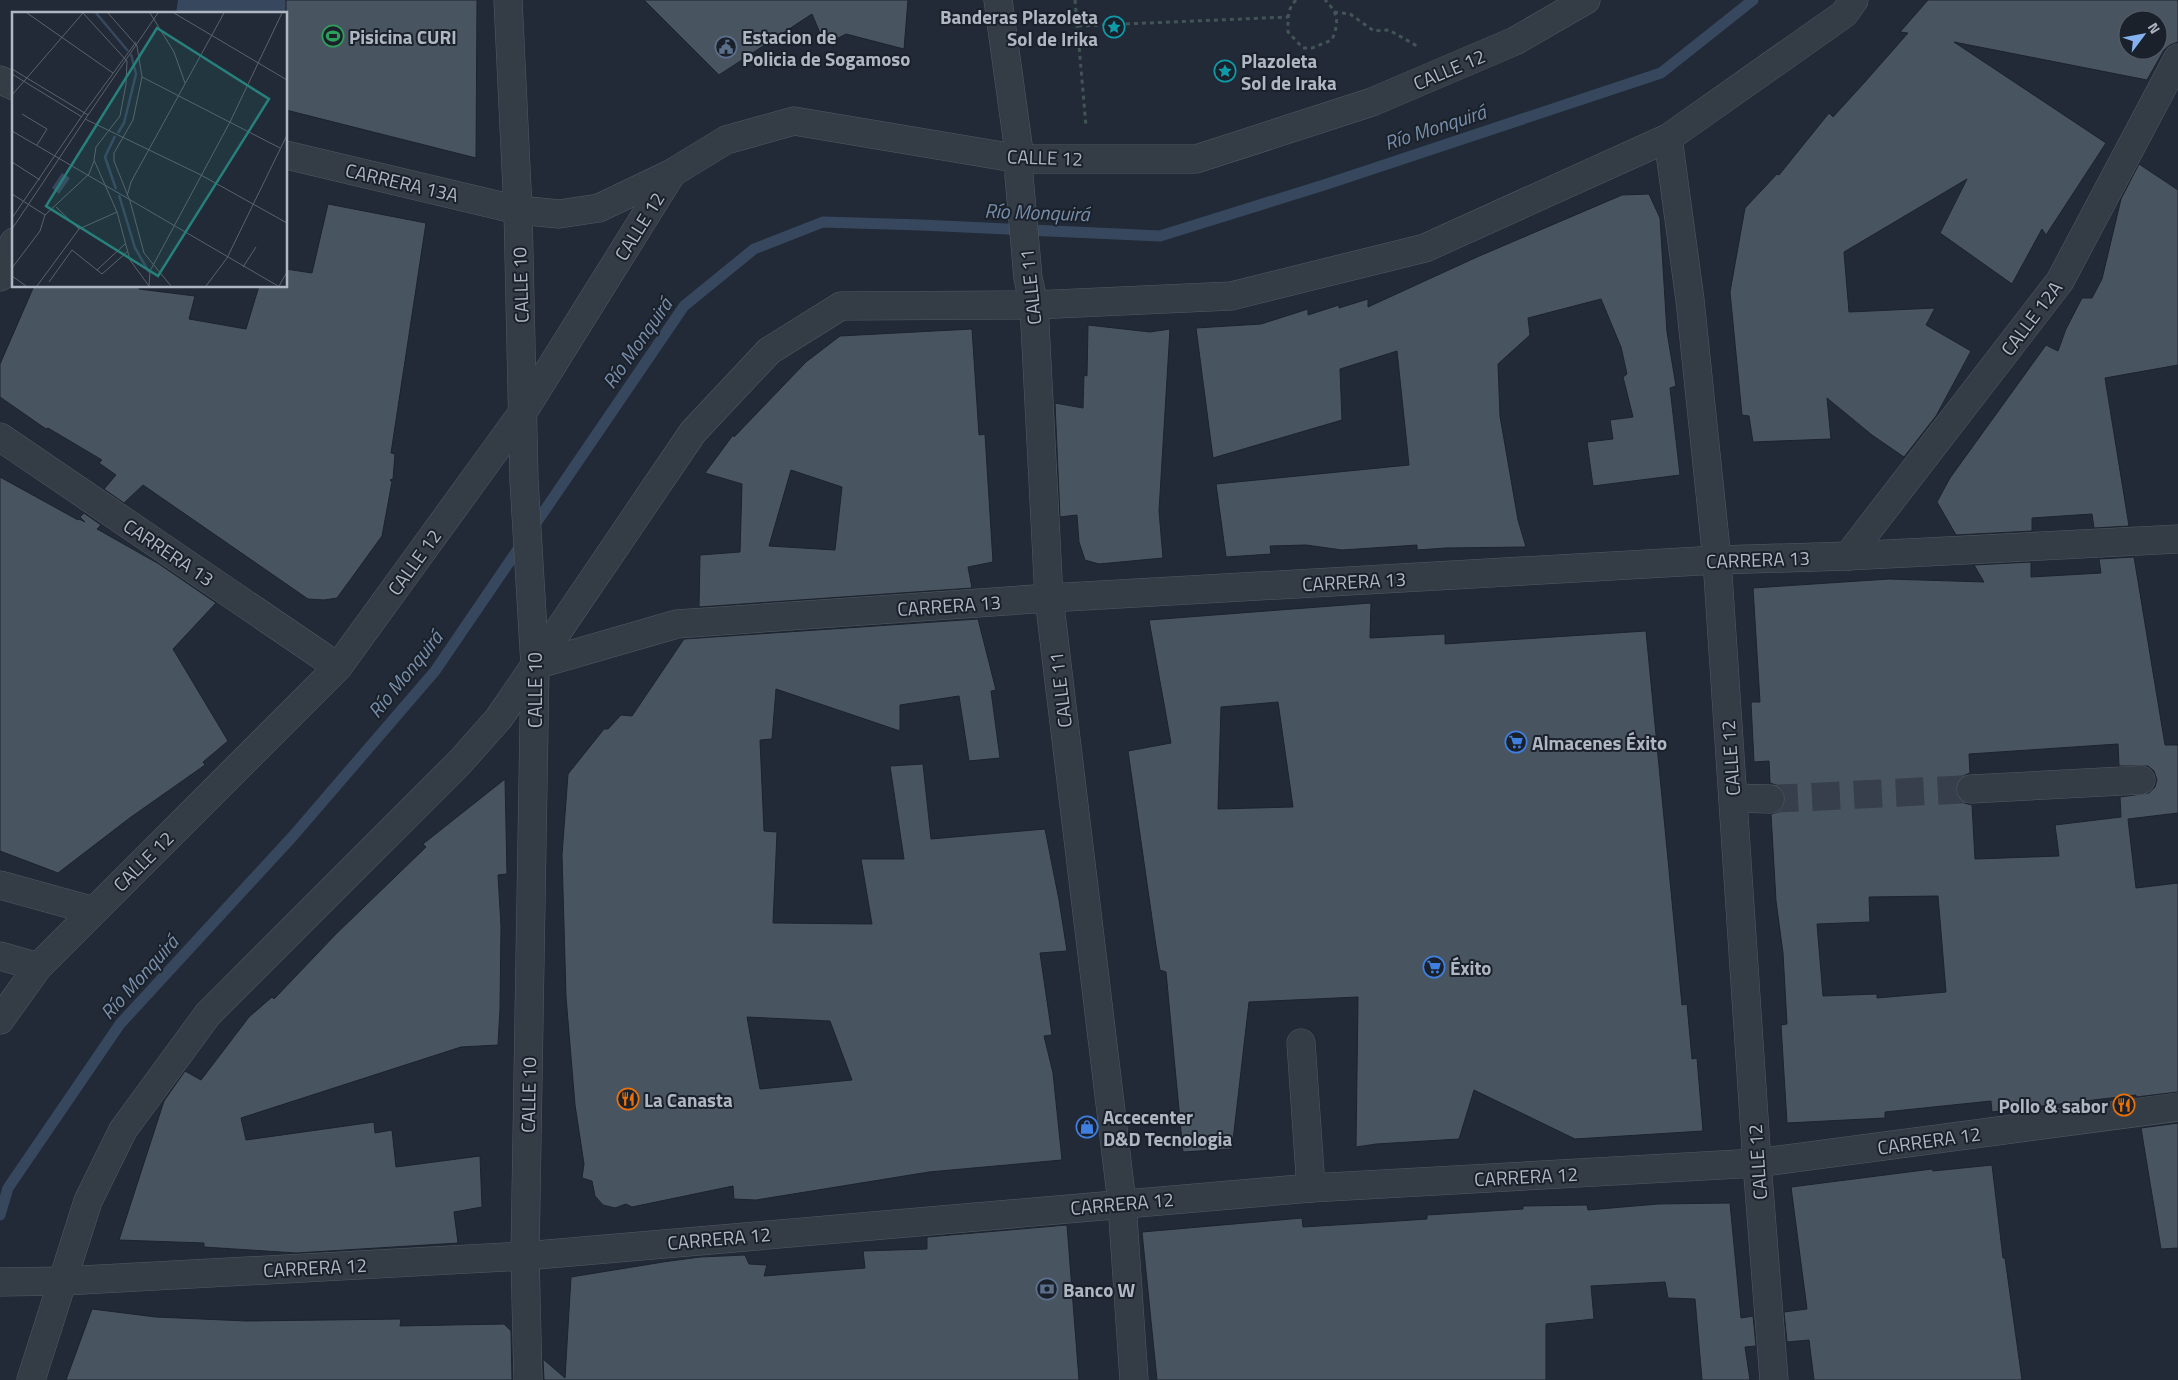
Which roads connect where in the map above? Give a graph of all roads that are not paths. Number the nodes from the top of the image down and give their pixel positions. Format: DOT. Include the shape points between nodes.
graph roads {
  1 [pos="508,0"];
  2 [pos="998,0"];
  3 [pos="1586,0"];
  4 [pos="1854,0"];
  5 [pos="2178,58"];
  6 [pos="0,80"];
  7 [pos="12,85"];
  8 [pos="1668,138"];
  9 [pos="288,155"];
  10 [pos="1019,167"];
  11 [pos="672,173"];
  12 [pos="518,210"];
  13 [pos="12,247"];
  14 [pos="0,277"];
  15 [pos="1034,305"];
  16 [pos="523,412"];
  17 [pos="0,436"];
  18 [pos="2178,539"];
  19 [pos="1848,556"];
  20 [pos="1717,560"];
  21 [pos="1049,598"];
  22 [pos="535,665"];
  23 [pos="338,667"];
  24 [pos="2141,780"];
  25 [pos="1970,789"];
  26 [pos="1733,798"];
  27 [pos="1770,799"];
  28 [pos="0,886"];
  29 [pos="94,910"];
  30 [pos="0,956"];
  31 [pos="38,967"];
  32 [pos="0,1020"];
  33 [pos="1301,1043"];
  34 [pos="2178,1107"];
  35 [pos="1757,1163"];
  36 [pos="1311,1188"];
  37 [pos="1122,1203"];
  38 [pos="525,1256"];
  39 [pos="64,1281"];
  40 [pos="1,1282"];
  41 [pos="32,1380"];
  42 [pos="528,1380"];
  43 [pos="1134,1380"];
  44 [pos="1774,1380"];
  1 -- 12 [label="street, CALLE 10"];
  2 -- 10 [label="street, CALLE 11"];
  3 -- 10 [label="street, CALLE 12" via="1515,41 1372,102 1196,159"];
  4 -- 8 [label="street" via="1844,14"];
  5 -- 19 [label="street, CALLE 12A" via="2060,280"];
  6 -- 7 [label="street"];
  8 -- 15 [label="street" via="1425,248 1230,296"];
  8 -- 20 [label="street, CALLE 12" via="1690,300"];
  9 -- 12 [label="street, CARRERA 13A"];
  10 -- 11 [label="street, CALLE 12" via="794,121 726,140"];
  10 -- 15 [label="street, CALLE 11" via="1028,278"];
  11 -- 12 [label="street, CARRERA 13A" via="599,208 559,214"];
  11 -- 16 [label="street, CALLE 12"];
  12 -- 16 [label="street, CALLE 10"];
  13 -- 14 [label="street"];
  15 -- 21 [label="street, CALLE 11"];
  15 -- 22 [label="street" via="841,306 769,351 694,432"];
  16 -- 22 [label="street, CALLE 10"];
  16 -- 23 [label="street, CALLE 12"];
  17 -- 23 [label="street, CARRERA 13"];
  18 -- 19 [label="street, CARRERA 13"];
  19 -- 20 [label="street, CARRERA 13"];
  20 -- 21 [label="street, CARRERA 13"];
  20 -- 26 [label="street, CALLE 12"];
  21 -- 22 [label="street, CARRERA 13" via="677,624"];
  21 -- 37 [label="street, CALLE 11"];
  22 -- 38 [label="street, CALLE 10"];
  22 -- 39 [label="street" via="499,718 460,762 208,1014 123,1130 88,1201"];
  23 -- 29 [label="street, CALLE 12"];
  24 -- 25 [label="street"];
  26 -- 27 [label="street"];
  26 -- 35 [label="street, CALLE 12"];
  28 -- 29 [label="street"];
  29 -- 31 [label="street, CALLE 12"];
  30 -- 31 [label="street"];
  31 -- 32 [label="street, CALLE 12"];
  33 -- 36 [label="street"];
  34 -- 35 [label="street, CARRERA 12"];
  35 -- 36 [label="street, CARRERA 12"];
  35 -- 44 [label="street, CALLE 12"];
  36 -- 37 [label="street, CARRERA 12"];
  37 -- 38 [label="street, CARRERA 12"];
  37 -- 43 [label="street, CALLE 11"];
  38 -- 39 [label="street, CARRERA 12"];
  38 -- 42 [label="street, CALLE 10"];
  39 -- 40 [label="street, CARRERA 12"];
  39 -- 41 [label="street"];
}
